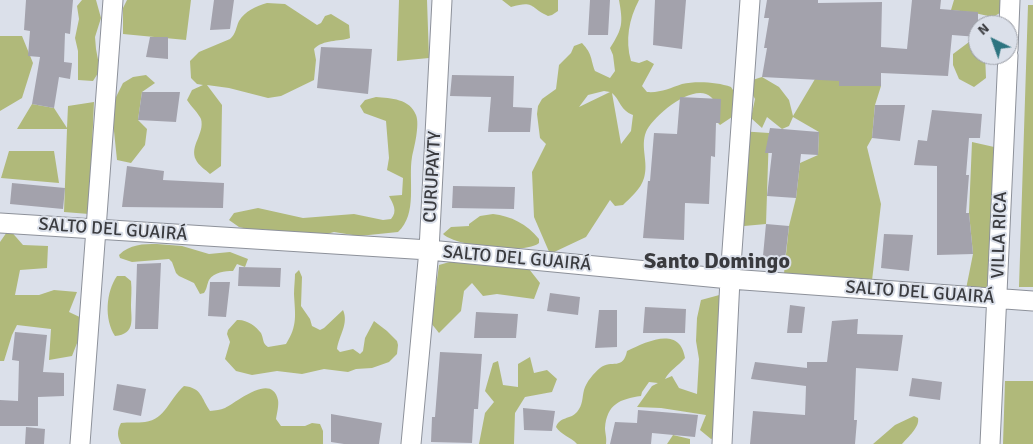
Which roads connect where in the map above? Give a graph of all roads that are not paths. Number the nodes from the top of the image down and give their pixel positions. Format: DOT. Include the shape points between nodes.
graph roads {
  1 [pos="113,0"];
  2 [pos="442,0"];
  3 [pos="750,0"];
  4 [pos="1010,0"];
  5 [pos="1009,15"];
  6 [pos="1008,65"];
  7 [pos="0,223"];
  8 [pos="97,229"];
  9 [pos="429,250"];
  10 [pos="730,279"];
  11 [pos="998,298"];
  12 [pos="1033,301"];
  13 [pos="80,444"];
  14 [pos="411,444"];
  15 [pos="722,444"];
  16 [pos="990,444"];
  1 -- 8 [label="street"];
  2 -- 9 [label="street, CURUPAYTY"];
  3 -- 10 [label="street"];
  4 -- 5 [label="street"];
  6 -- 11 [label="street, VILLA RICA"];
  7 -- 8 [label="street, SALTO DEL GUAIRÁ"];
  8 -- 9 [label="street, SALTO DEL GUAIRÁ"];
  8 -- 13 [label="street"];
  9 -- 10 [label="street, SALTO DEL GUAIRÁ"];
  9 -- 14 [label="street, CURUPAYTY"];
  10 -- 11 [label="street, SALTO DEL GUAIRÁ"];
  10 -- 15 [label="street"];
  11 -- 12 [label="street, SALTO DEL GUAIRÁ"];
  11 -- 16 [label="street, VILLA RICA"];
}
